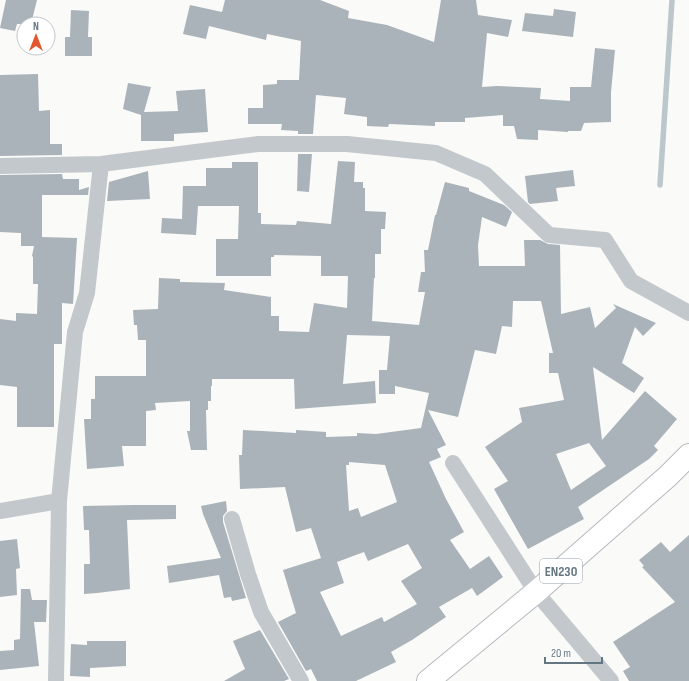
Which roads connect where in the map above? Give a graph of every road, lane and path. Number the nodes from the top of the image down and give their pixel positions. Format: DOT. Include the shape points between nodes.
graph roads {
  1 [pos="101,164"];
  2 [pos="0,166"];
  3 [pos="689,313"];
  4 [pos="689,455"];
  5 [pos="453,462"];
  6 [pos="59,501"];
  7 [pos="0,511"];
  8 [pos="232,518"];
  9 [pos="536,592"];
  10 [pos="608,680"];
  11 [pos="56,681"];
  12 [pos="301,681"];
  13 [pos="428,681"];
  1 -- 2 [label="street"];
  1 -- 3 [label="street" via="258,144 347,144 436,153 485,174 549,235 605,240 631,281"];
  1 -- 6 [label="street" via="87,293 75,332"];
  4 -- 9 [label="main road, EN230"];
  5 -- 9 [label="street"];
  6 -- 7 [label="street"];
  6 -- 11 [label="street"];
  8 -- 12 [label="street" via="261,612"];
  9 -- 10 [label="street"];
  9 -- 13 [label="main road, EN230"];
}
